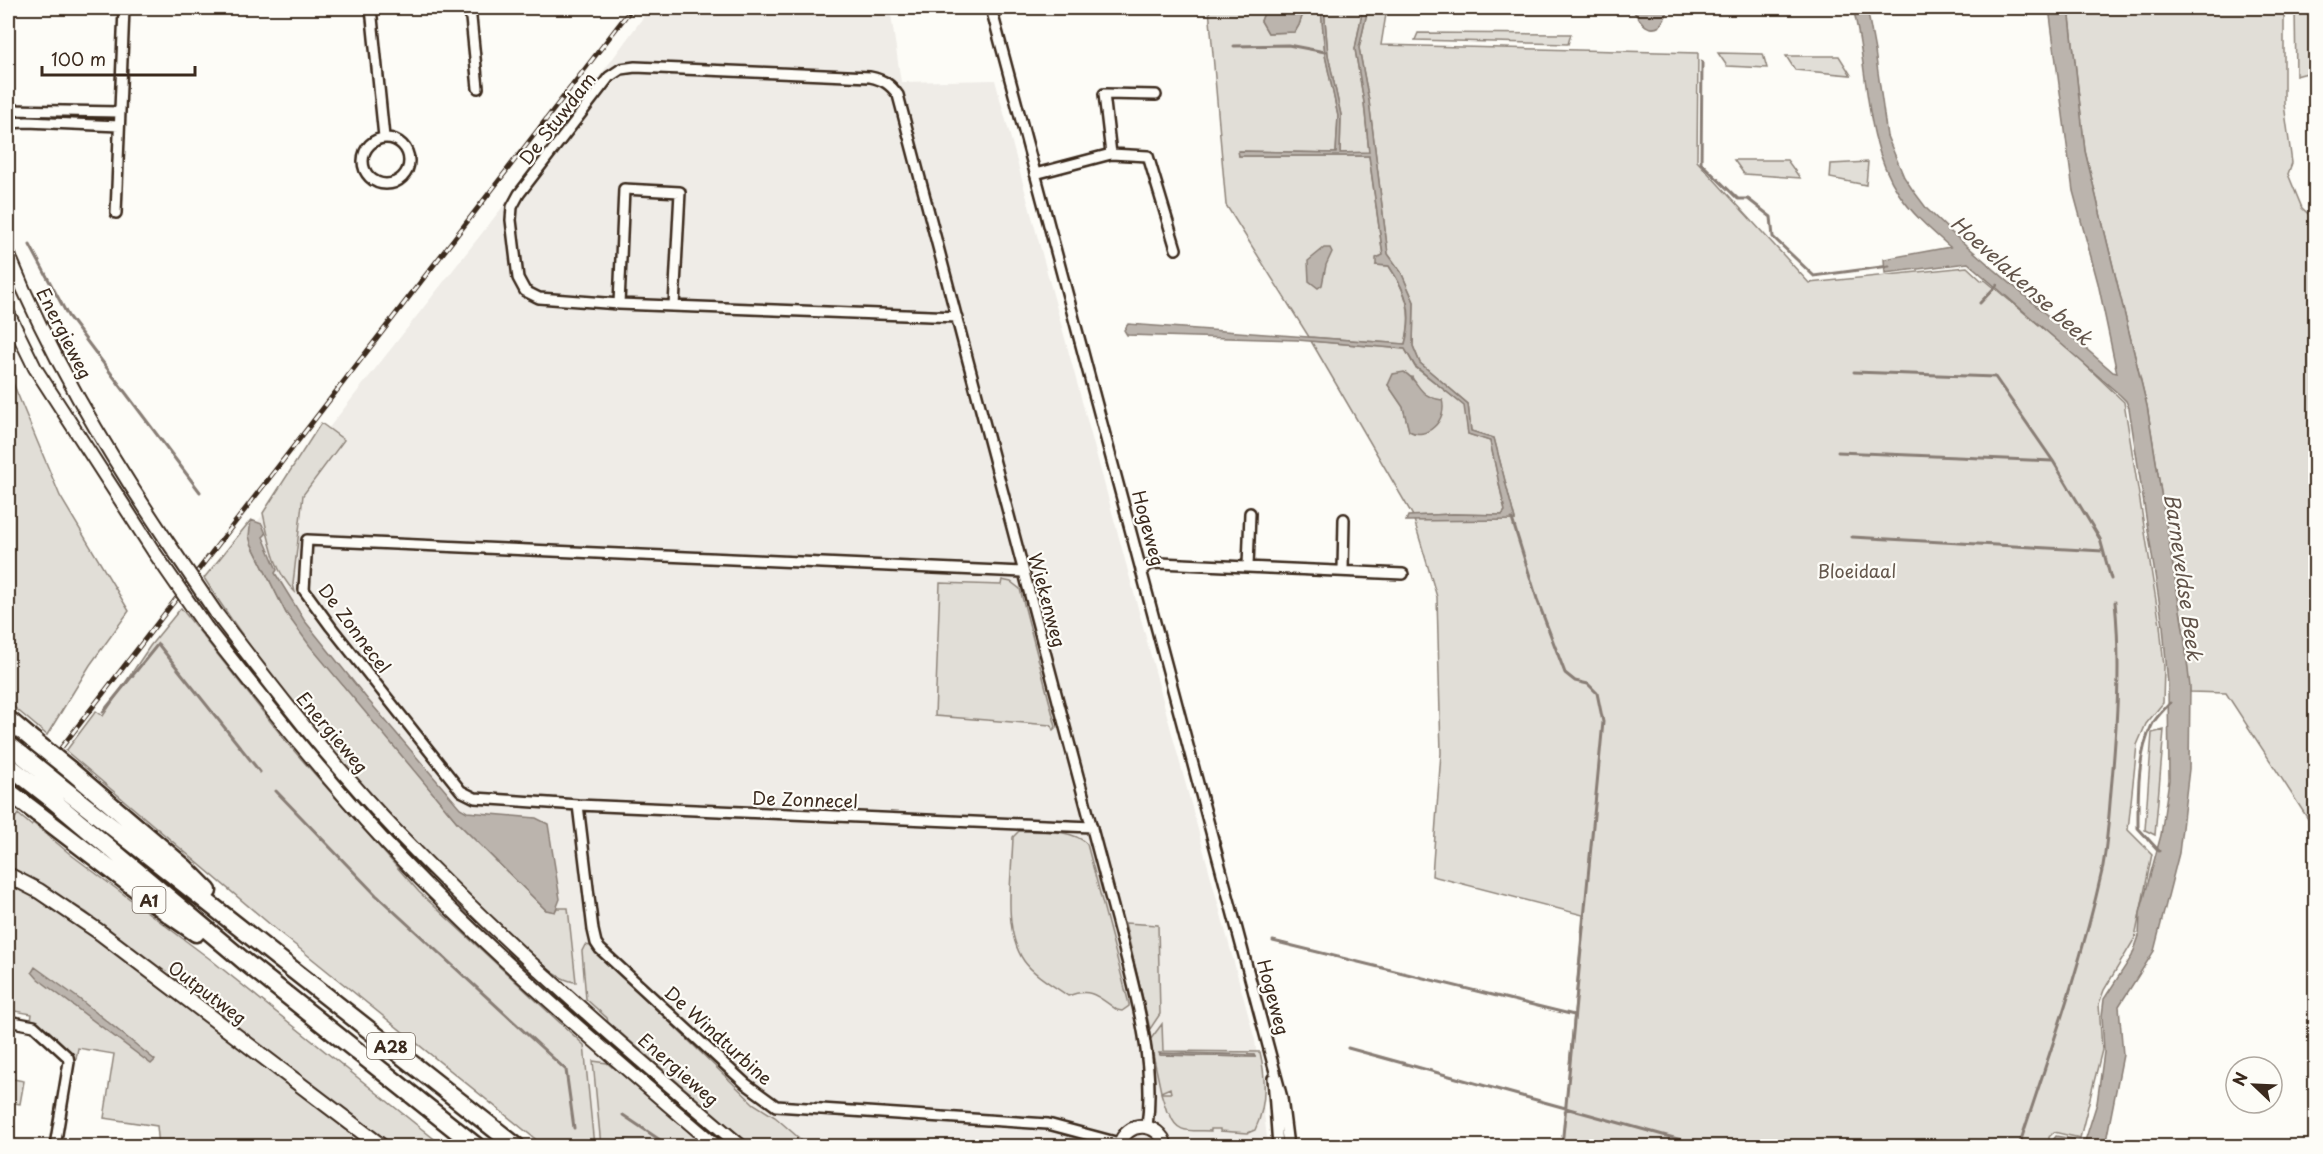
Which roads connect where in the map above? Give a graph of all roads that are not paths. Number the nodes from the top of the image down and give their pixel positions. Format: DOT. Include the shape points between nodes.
graph roads {
  1 [pos="124,8"];
  2 [pos="370,8"];
  3 [pos="470,8"];
  4 [pos="991,8"];
  5 [pos="892,86"];
  6 [pos="478,87"];
  7 [pos="1156,95"];
  8 [pos="8,110"];
  9 [pos="119,112"];
  10 [pos="8,123"];
  11 [pos="119,126"];
  12 [pos="384,137"];
  13 [pos="1111,154"];
  14 [pos="1035,174"];
  15 [pos="116,213"];
  16 [pos="1176,249"];
  17 [pos="8,253"];
  18 [pos="619,304"];
  19 [pos="674,306"];
  20 [pos="8,313"];
  21 [pos="957,317"];
  22 [pos="1250,513"];
  23 [pos="1344,519"];
  24 [pos="1248,566"];
  25 [pos="1343,570"];
  26 [pos="1142,571"];
  27 [pos="1023,572"];
  28 [pos="1403,574"];
  29 [pos="8,720"];
  30 [pos="8,744"];
  31 [pos="14,762"];
  32 [pos="8,791"];
  33 [pos="54,791"];
  34 [pos="578,805"];
  35 [pos="1092,827"];
  36 [pos="8,875"];
  37 [pos="265,946"];
  38 [pos="267,979"];
  39 [pos="8,1021"];
  40 [pos="1272,1058"];
  41 [pos="1147,1127"];
  42 [pos="1119,1145"];
  43 [pos="56,1146"];
  44 [pos="381,1146"];
  45 [pos="476,1146"];
  46 [pos="516,1146"];
  47 [pos="716,1146"];
  48 [pos="741,1146"];
  49 [pos="1168,1146"];
  50 [pos="1278,1146"];
  51 [pos="1288,1146"];
  1 -- 9 [label="street"];
  2 -- 12 [label="street"];
  3 -- 6 [label="street"];
  4 -- 14 [label="street, Hogeweg"];
  5 -- 18 [label="street, De Stuwdam" via="870,77 645,67 621,69 609,77 519,194 511,220 518,278 525,291 540,298"];
  5 -- 21 [label="street, Wiekenweg" via="898,95"];
  7 -- 13 [label="street" via="1104,94"];
  8 -- 9 [label="street"];
  9 -- 11 [label="street"];
  10 -- 11 [label="street"];
  11 -- 15 [label="street"];
  12 -- 12 [label="street" via="368,146 363,163 371,179 388,184 404,176 410,165 401,143"];
  13 -- 14 [label="street"];
  13 -- 16 [label="street" via="1148,156"];
  14 -- 26 [label="street, Hogeweg"];
  17 -- 48 [label="main road, Energieweg, bridge" via="79,402 123,475 216,613 293,714 397,832 505,940"];
  18 -- 19 [label="street, De Stuwdam"];
  18 -- 19 [label="street" via="624,189 680,192"];
  19 -- 21 [label="street, De Stuwdam"];
  20 -- 47 [label="main road, Energieweg, bridge" via="35,368 154,552 206,627 318,766 386,843 489,945"];
  21 -- 27 [label="street, Wiekenweg"];
  22 -- 24 [label="street"];
  23 -- 25 [label="street"];
  24 -- 25 [label="street"];
  24 -- 26 [label="street" via="1155,563"];
  25 -- 28 [label="street"];
  26 -- 40 [label="street, Hogeweg"];
  27 -- 34 [label="street, De Zonnecel" via="307,540 304,590 461,790 475,798"];
  27 -- 35 [label="street, Wiekenweg"];
  29 -- 37 [label="highway, A28, bridge" via="184,867"];
  30 -- 31 [label="highway, A28"];
  31 -- 33 [label="highway, A28, bridge"];
  32 -- 38 [label="highway, A1, bridge" via="170,915"];
  33 -- 37 [label="highway, A28"];
  33 -- 38 [label="highway, A28"];
  34 -- 35 [label="street, De Zonnecel"];
  34 -- 42 [label="street, De Windturbine" via="593,930 600,950 746,1084 776,1106 1048,1124"];
  35 -- 41 [label="street, Wiekenweg" via="1136,998 1149,1072"];
  36 -- 44 [label="main road, Outputweg" via="98,931"];
  37 -- 46 [label="highway, A28"];
  38 -- 45 [label="highway, A28"];
  39 -- 43 [label="street" via="34,1026 68,1057"];
  40 -- 50 [label="street, Hogeweg"];
  40 -- 51 [label="street, Hogeweg"];
  41 -- 42 [label="main road" via="1127,1132"];
  41 -- 49 [label="main road" via="1161,1135"];
}
